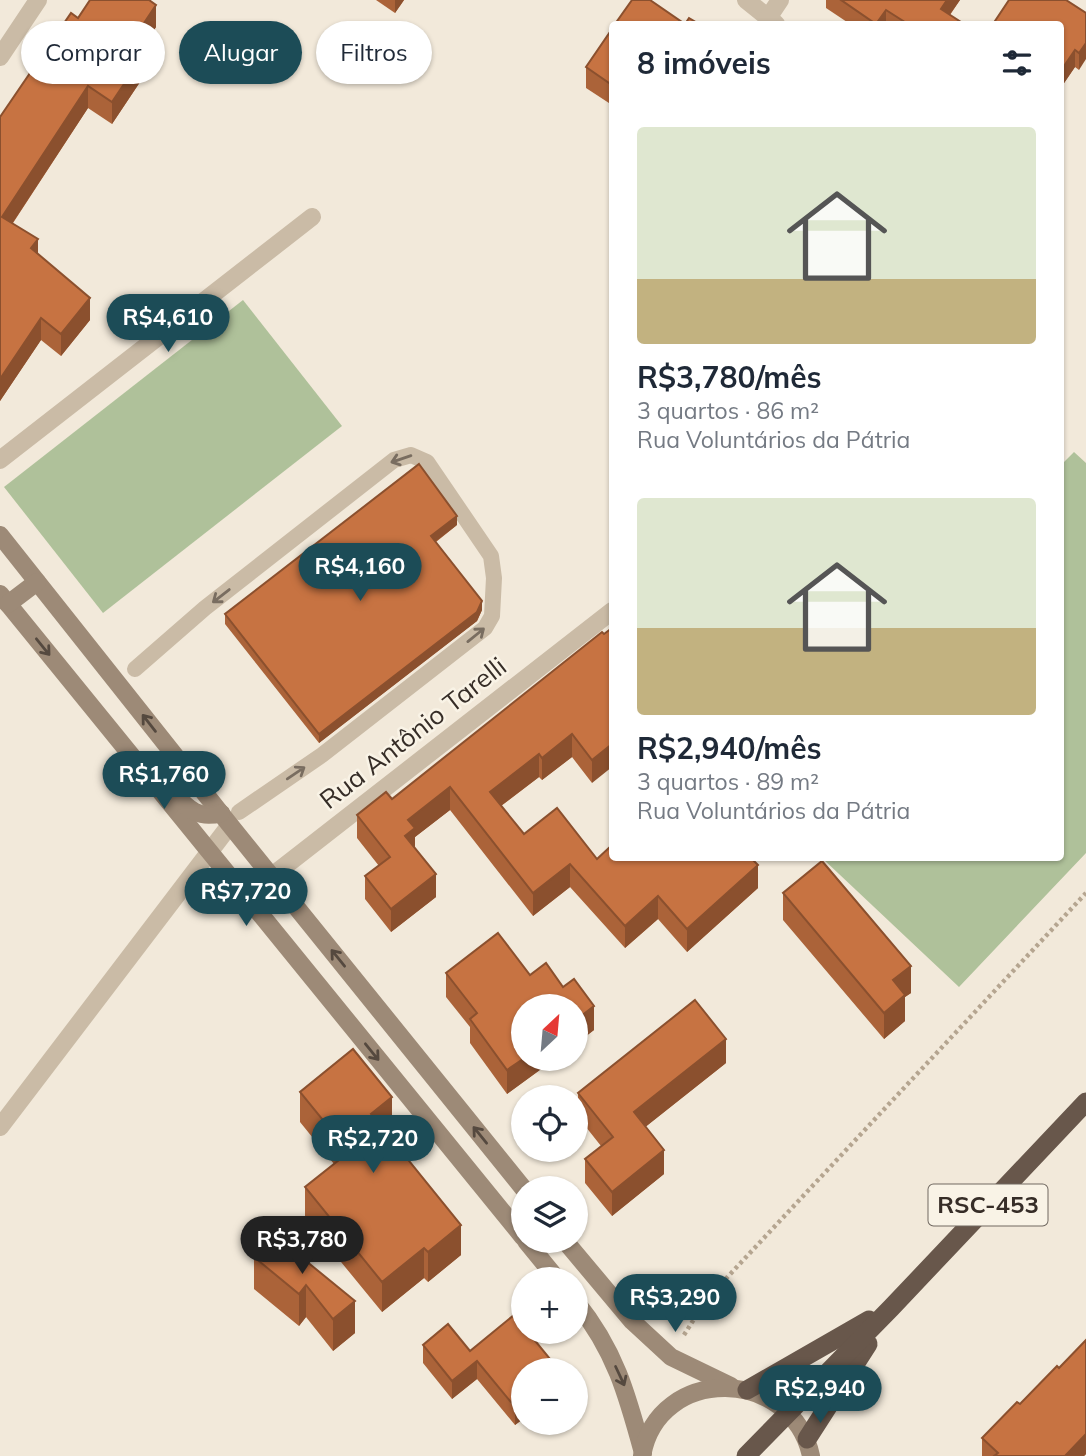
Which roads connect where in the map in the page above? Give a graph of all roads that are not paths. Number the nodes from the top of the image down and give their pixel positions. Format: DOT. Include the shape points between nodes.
graph roads {
  1 [pos="38,0"];
  2 [pos="746,0"];
  3 [pos="780,0"];
  4 [pos="772,21"];
  5 [pos="0,57"];
  6 [pos="312,218"];
  7 [pos="0,460"];
  8 [pos="0,535"];
  9 [pos="37,582"];
  10 [pos="4,599"];
  11 [pos="609,613"];
  12 [pos="135,668"];
  13 [pos="123,748"];
  14 [pos="230,817"];
  15 [pos="209,850"];
  16 [pos="272,876"];
  17 [pos="245,897"];
  18 [pos="1086,1102"];
  19 [pos="0,1127"];
  20 [pos="513,1176"];
  21 [pos="511,1222"];
  22 [pos="537,1253"];
  23 [pos="575,1253"];
  24 [pos="548,1267"];
  25 [pos="891,1308"];
  26 [pos="588,1318"];
  27 [pos="739,1388"];
  28 [pos="788,1414"];
  29 [pos="809,1448"];
  30 [pos="643,1454"];
  31 [pos="746,1456"];
  1 -- 5 [label="street"];
  2 -- 4 [label="street"];
  3 -- 4 [label="street"];
  6 -- 7 [label="street"];
  8 -- 9 [label="main road"];
  9 -- 10 [label="main road"];
  14 -- 9 [label="main road, one-way"];
  10 -- 13 [label="main road, one-way"];
  11 -- 16 [label="street, Rua Antônio Tarelli"];
  14 -- 12 [label="lane, one-way" via="333,747 485,628 492,616 491,556 427,462 411,455 394,460"];
  13 -- 14 [label="main road" via="156,769 185,807 199,815"];
  13 -- 15 [label="main road"];
  14 -- 15 [label="street"];
  14 -- 16 [label="main road"];
  15 -- 17 [label="main road"];
  15 -- 19 [label="street"];
  16 -- 17 [label="street, Rua Antônio Tarelli"];
  20 -- 16 [label="main road, one-way"];
  17 -- 21 [label="main road, one-way"];
  18 -- 25 [label="highway, RSC-453"];
  22 -- 24 [label="main road"];
  23 -- 27 [label="main road" via="632,1321 671,1357"];
  25 -- 27 [label="highway"];
  25 -- 28 [label="highway, RSC-453"];
  25 -- 29 [label="highway"];
  26 -- 30 [label="main road, one-way" via="625,1387"];
  27 -- 28 [label="main road" via="761,1393"];
  27 -- 30 [label="main road" via="701,1390 674,1404 660,1418"];
  28 -- 29 [label="main road"];
  28 -- 31 [label="highway, RSC-453"];
}
